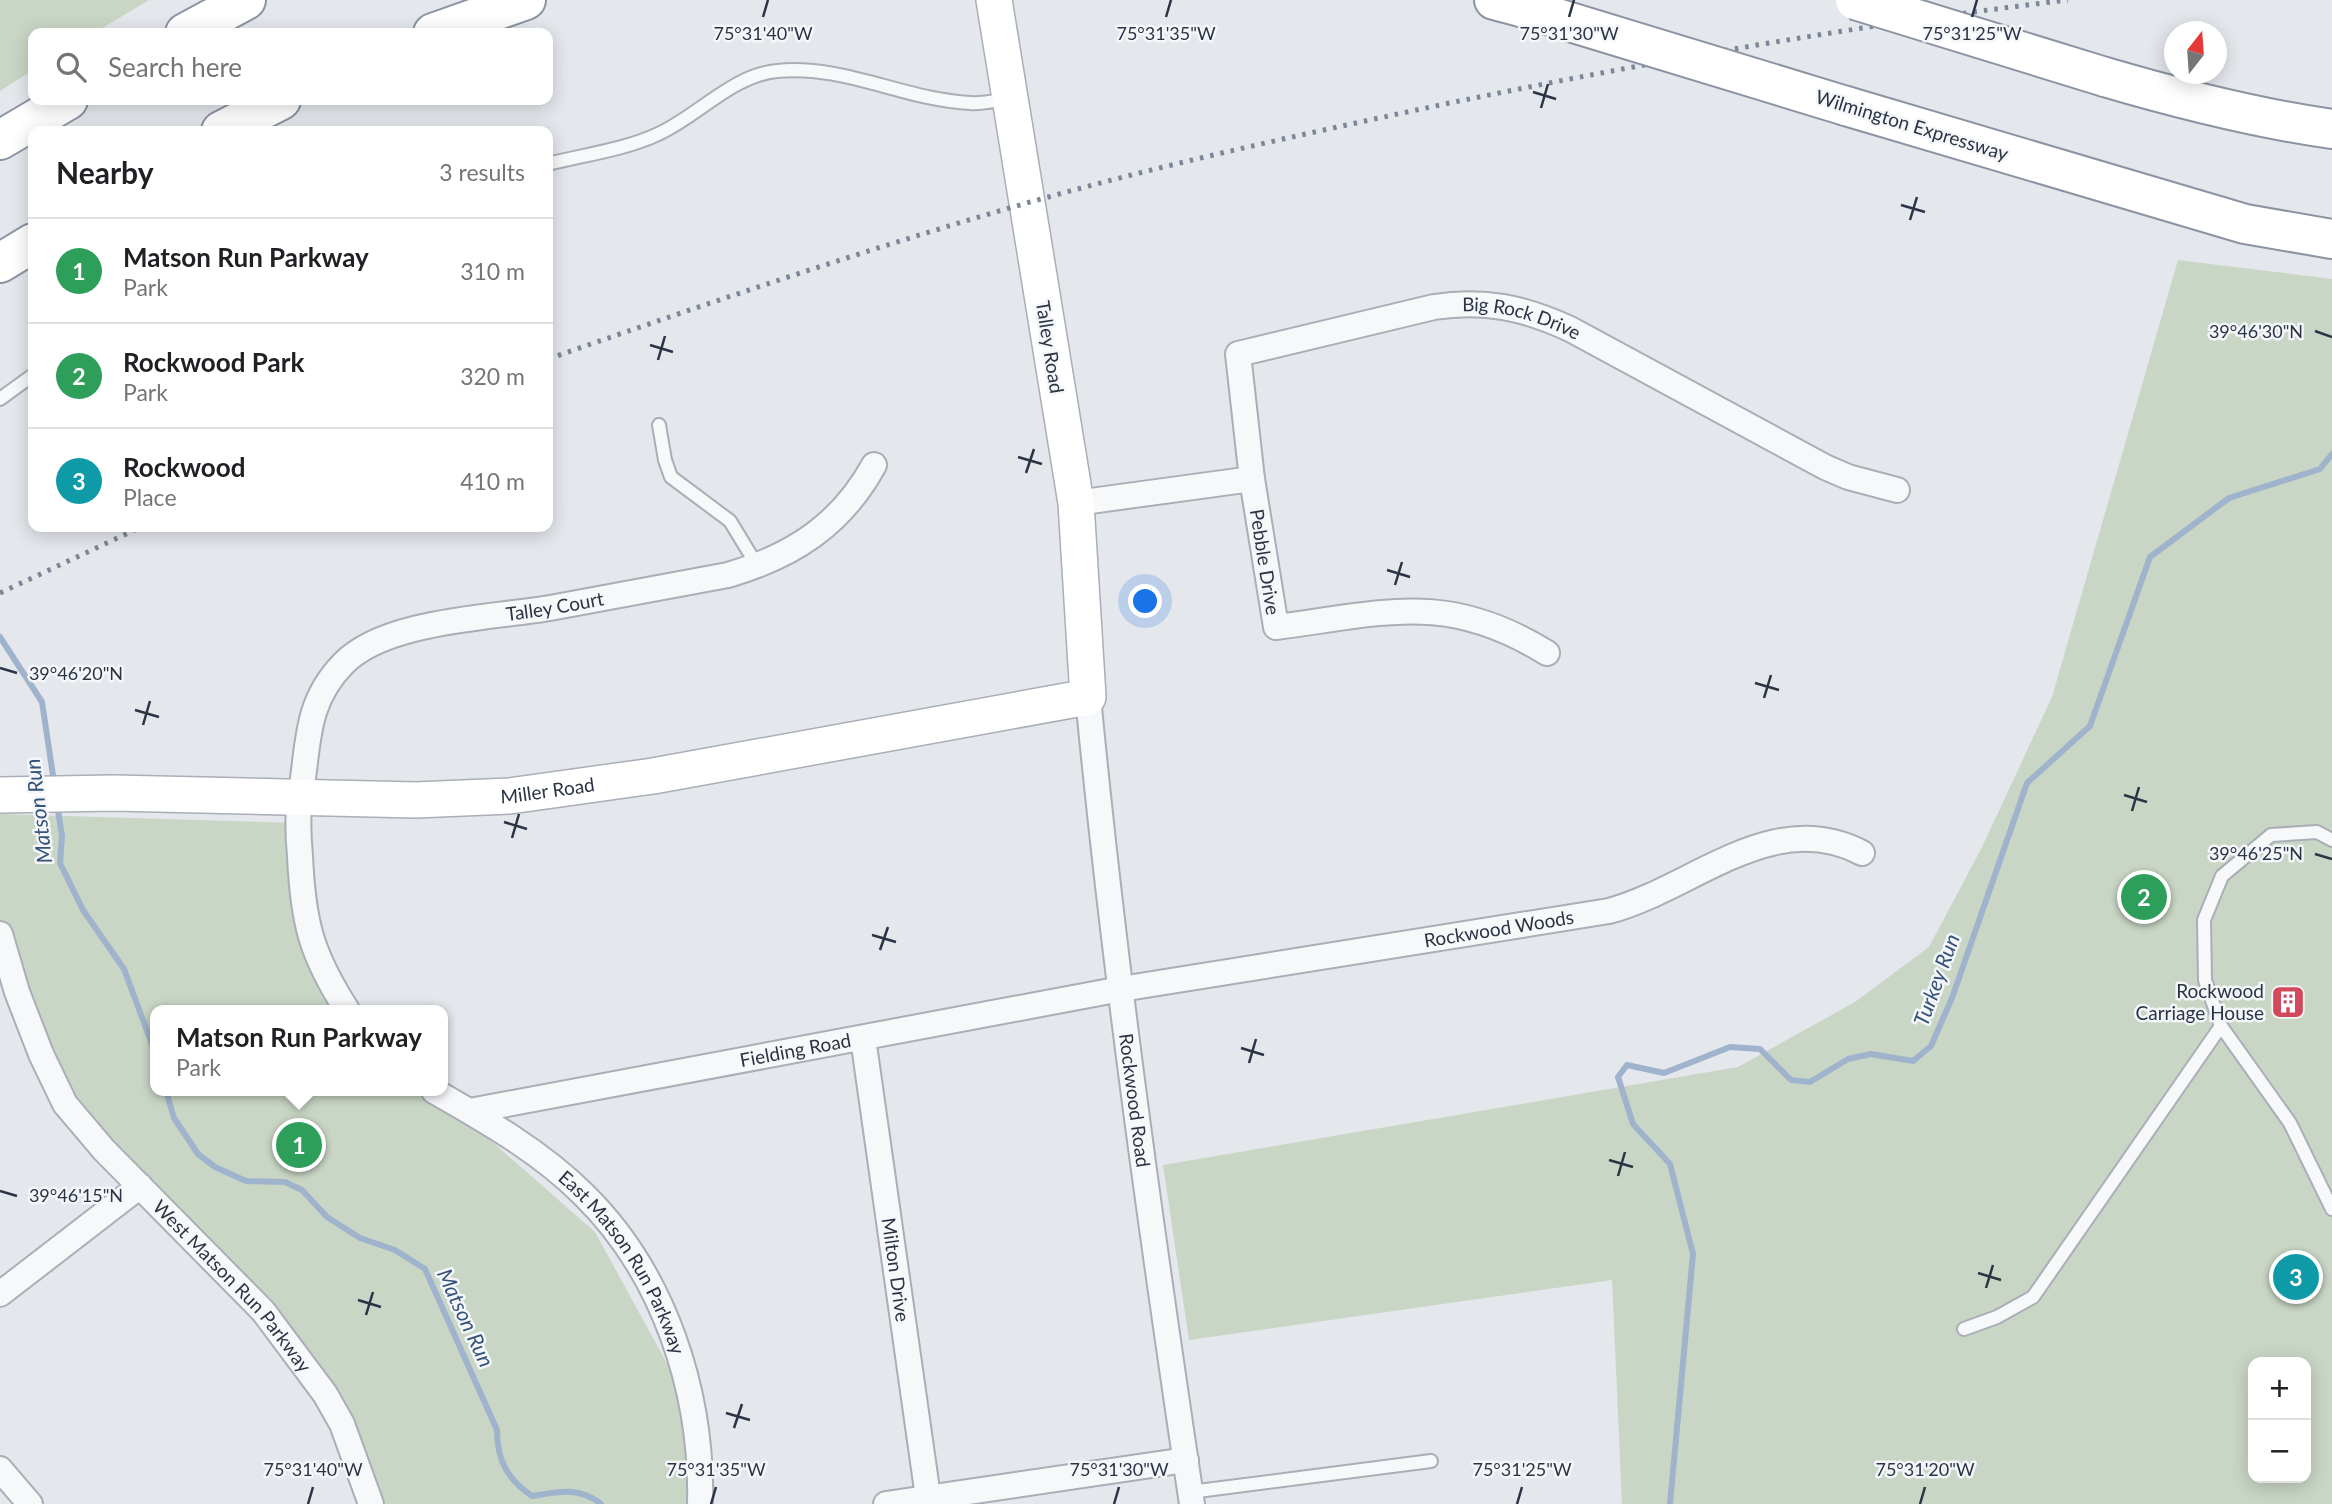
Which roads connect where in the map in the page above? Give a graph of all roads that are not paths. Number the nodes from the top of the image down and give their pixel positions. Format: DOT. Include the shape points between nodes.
graph roads {
  1 [pos="246,0"];
  2 [pos="526,0"];
  3 [pos="994,0"];
  4 [pos="1855,0"];
  5 [pos="1509,4"];
  6 [pos="194,28"];
  7 [pos="447,28"];
  8 [pos="1011,99"];
  9 [pos="60,105"];
  10 [pos="271,105"];
  11 [pos="231,126"];
  12 [pos="2332,129"];
  13 [pos="0,140"];
  14 [pos="553,163"];
  15 [pos="2332,239"];
  16 [pos="28,246"];
  17 [pos="0,263"];
  18 [pos="28,379"];
  19 [pos="0,399"];
  20 [pos="659,425"];
  21 [pos="874,465"];
  22 [pos="1252,479"];
  23 [pos="1897,490"];
  24 [pos="1076,503"];
  25 [pos="758,566"];
  26 [pos="1547,653"];
  27 [pos="1088,697"];
  28 [pos="0,795"];
  29 [pos="300,798"];
  30 [pos="2332,840"];
  31 [pos="1861,853"];
  32 [pos="0,934"];
  33 [pos="1121,989"];
  34 [pos="345,1005"];
  35 [pos="2221,1026"];
  36 [pos="863,1038"];
  37 [pos="443,1096"];
  38 [pos="470,1111"];
  39 [pos="141,1186"];
  40 [pos="2332,1209"];
  41 [pos="0,1294"];
  42 [pos="1964,1329"];
  43 [pos="1186,1460"];
  44 [pos="1432,1461"];
  45 [pos="0,1469"];
  46 [pos="1191,1498"];
  47 [pos="929,1501"];
  48 [pos="30,1504"];
  49 [pos="372,1504"];
  50 [pos="700,1504"];
  51 [pos="886,1504"];
  1 -- 6 [label="highway"];
  2 -- 7 [label="highway"];
  3 -- 8 [label="street, Talley Road"];
  4 -- 12 [label="highway, bridge" via="2188,101"];
  5 -- 15 [label="highway, Wilmington Expressway, bridge" via="2245,224"];
  8 -- 14 [label="lane" via="946,100 827,72 777,70 755,75 653,137"];
  8 -- 24 [label="street, Talley Road"];
  9 -- 13 [label="highway"];
  10 -- 11 [label="highway"];
  16 -- 17 [label="highway"];
  18 -- 19 [label="lane"];
  20 -- 25 [label="lane" via="671,477 730,521"];
  21 -- 25 [label="street, Talley Court" via="851,500 821,532"];
  22 -- 23 [label="street, Big Rock Drive" via="1237,354 1464,302 1493,303 1543,317 1825,467"];
  22 -- 24 [label="street"];
  22 -- 26 [label="street, Pebble Drive" via="1276,627 1441,611 1496,625"];
  24 -- 27 [label="street, Talley Road"];
  25 -- 29 [label="street, Talley Court" via="429,628 377,642 344,662 320,696 306,735"];
  27 -- 29 [label="street, Miller Road" via="653,776 510,796"];
  27 -- 33 [label="street, Rockwood Road"];
  28 -- 29 [label="street, Miller Road"];
  29 -- 34 [label="street" via="303,906 309,935"];
  30 -- 35 [label="lane" via="2317,832 2271,835 2222,876 2204,920 2205,980"];
  31 -- 33 [label="street, Rockwood Woods" via="1842,842 1819,837 1782,839 1609,911"];
  32 -- 39 [label="street, West Matson Run Parkway" via="21,1004 65,1104"];
  33 -- 36 [label="street, Fielding Road"];
  33 -- 43 [label="street, Rockwood Road"];
  35 -- 40 [label="lane" via="2290,1123"];
  35 -- 42 [label="lane" via="2033,1297"];
  36 -- 38 [label="street, Fielding Road"];
  36 -- 47 [label="street, Milton Drive"];
  37 -- 38 [label="street, East Matson Run Parkway"];
  38 -- 50 [label="street, East Matson Run Parkway" via="583,1194 637,1259 689,1388"];
  39 -- 41 [label="street"];
  39 -- 49 [label="street, West Matson Run Parkway" via="263,1311 325,1394 342,1424"];
  43 -- 46 [label="street, Rockwood Road"];
  43 -- 47 [label="street"];
  44 -- 46 [label="lane"];
  45 -- 48 [label="street"];
  47 -- 51 [label="street"];
}
